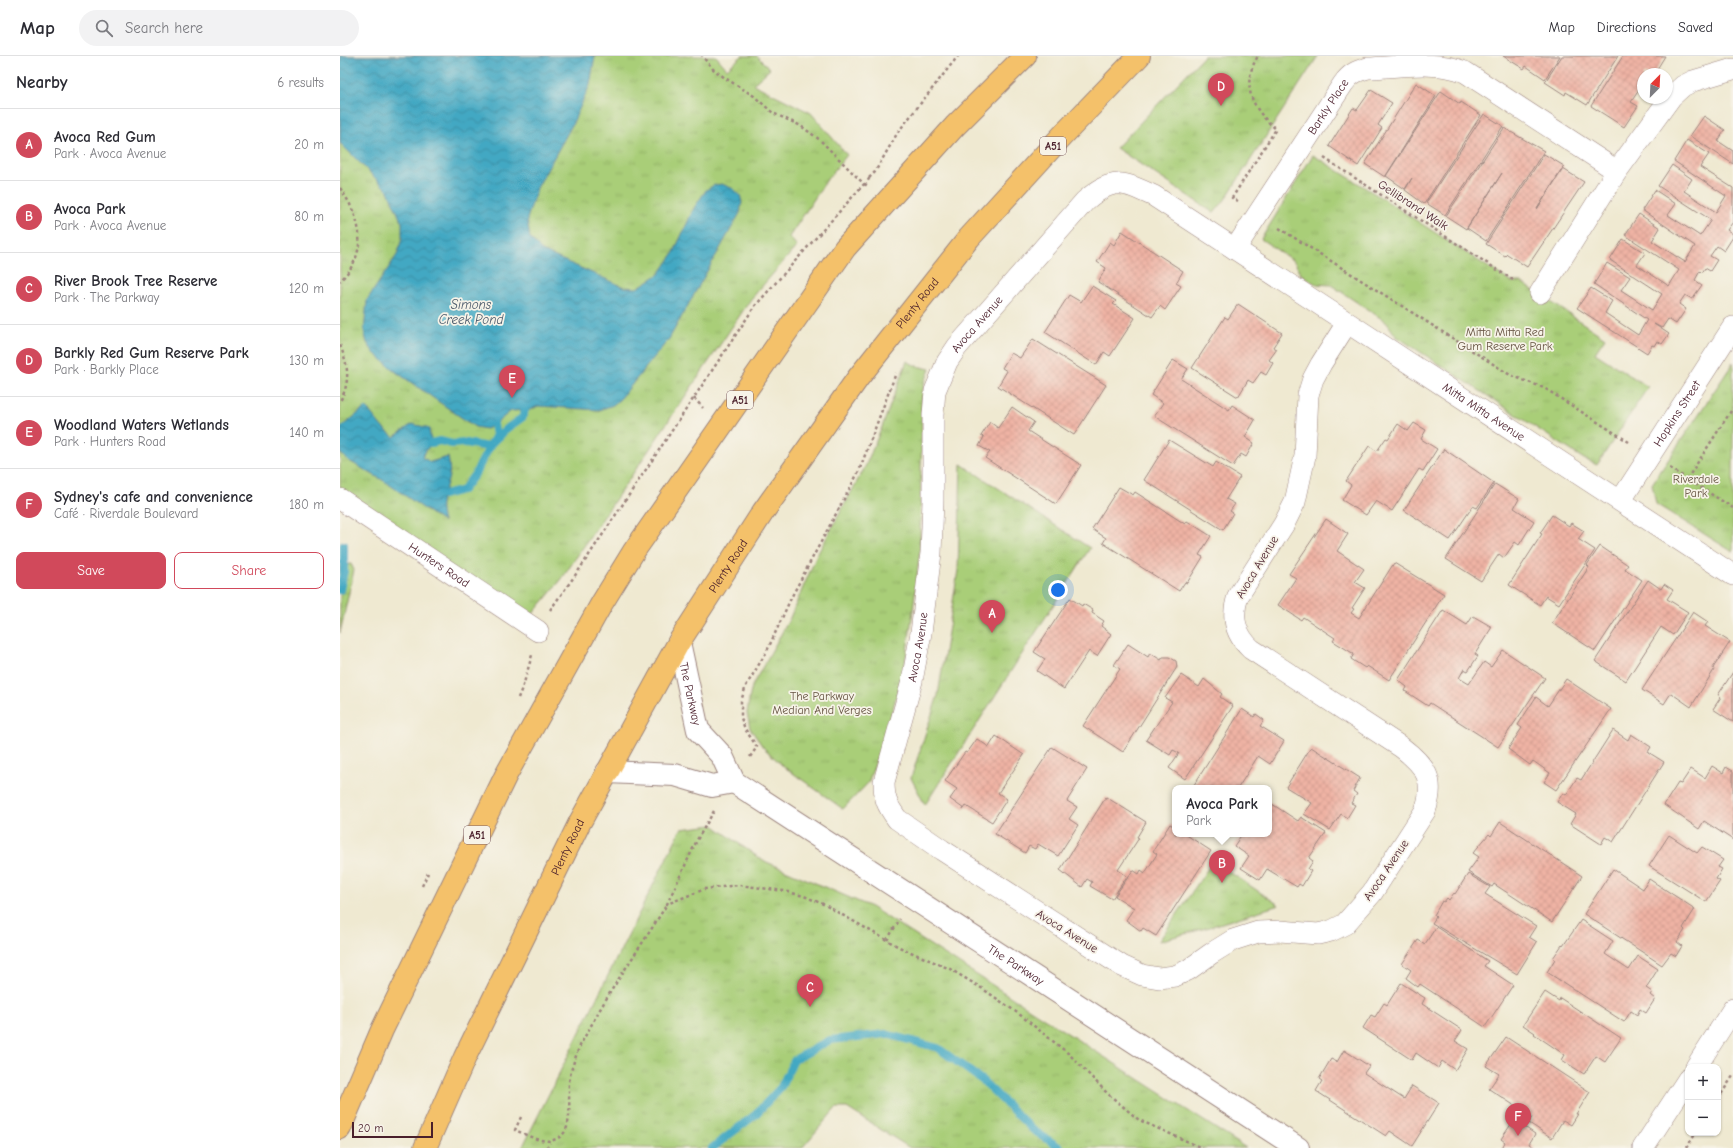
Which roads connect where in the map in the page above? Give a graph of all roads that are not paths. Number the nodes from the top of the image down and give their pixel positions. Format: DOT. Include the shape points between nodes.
graph roads {
  1 [pos="1025,56"];
  2 [pos="1139,56"];
  3 [pos="1733,69"];
  4 [pos="1617,171"];
  5 [pos="1235,249"];
  6 [pos="1540,293"];
  7 [pos="1347,323"];
  8 [pos="1733,328"];
  9 [pos="340,499"];
  10 [pos="1621,500"];
  11 [pos="1733,575"];
  12 [pos="538,632"];
  13 [pos="679,642"];
  14 [pos="607,772"];
  15 [pos="734,782"];
  16 [pos="1733,1009"];
  17 [pos="1698,1064"];
  18 [pos="1685,1084"];
  19 [pos="340,1128"];
  20 [pos="425,1148"];
  21 [pos="1298,1148"];
  22 [pos="1643,1148"];
  1 -- 19 [label="highway, A51" via="955,126 845,248 634,551 506,775 382,1030"];
  2 -- 13 [label="highway, Plenty Road / A51" via="969,238 858,378 763,512"];
  3 -- 4 [label="street" via="1683,86 1671,97"];
  4 -- 5 [label="street, Barkly Place" via="1465,72 1444,66 1368,68 1350,75"];
  4 -- 6 [label="street"];
  5 -- 7 [label="street, Mitta Mitta Avenue"];
  5 -- 7 [label="street, Avoca Avenue" via="1154,196 1126,184 1115,183 1106,186 1085,201 957,347 947,362 936,392 933,415 931,554 922,626 912,681 884,782 884,796 897,819 1122,966 1142,975 1159,978 1175,976 1233,940 1258,932 1318,934 1345,924 1372,893 1425,811 1429,798 1429,782 1417,759 1252,649 1243,642 1234,620 1234,607 1238,596 1284,524 1295,502 1305,456 1310,390 1321,364"];
  7 -- 10 [label="street, Mitta Mitta Avenue"];
  8 -- 10 [label="street, Hopkins Street"];
  9 -- 12 [label="street, Hunters Road"];
  10 -- 11 [label="street, Mitta Mitta Avenue"];
  13 -- 14 [label="highway, Plenty Road / A51"];
  13 -- 15 [label="street, The Parkway" via="698,730 722,756"];
  14 -- 15 [label="street" via="676,775 712,786"];
  14 -- 20 [label="highway, Plenty Road / A51" via="465,1057"];
  15 -- 21 [label="street, The Parkway"];
  16 -- 17 [label="street"];
  18 -- 22 [label="street"];
}
